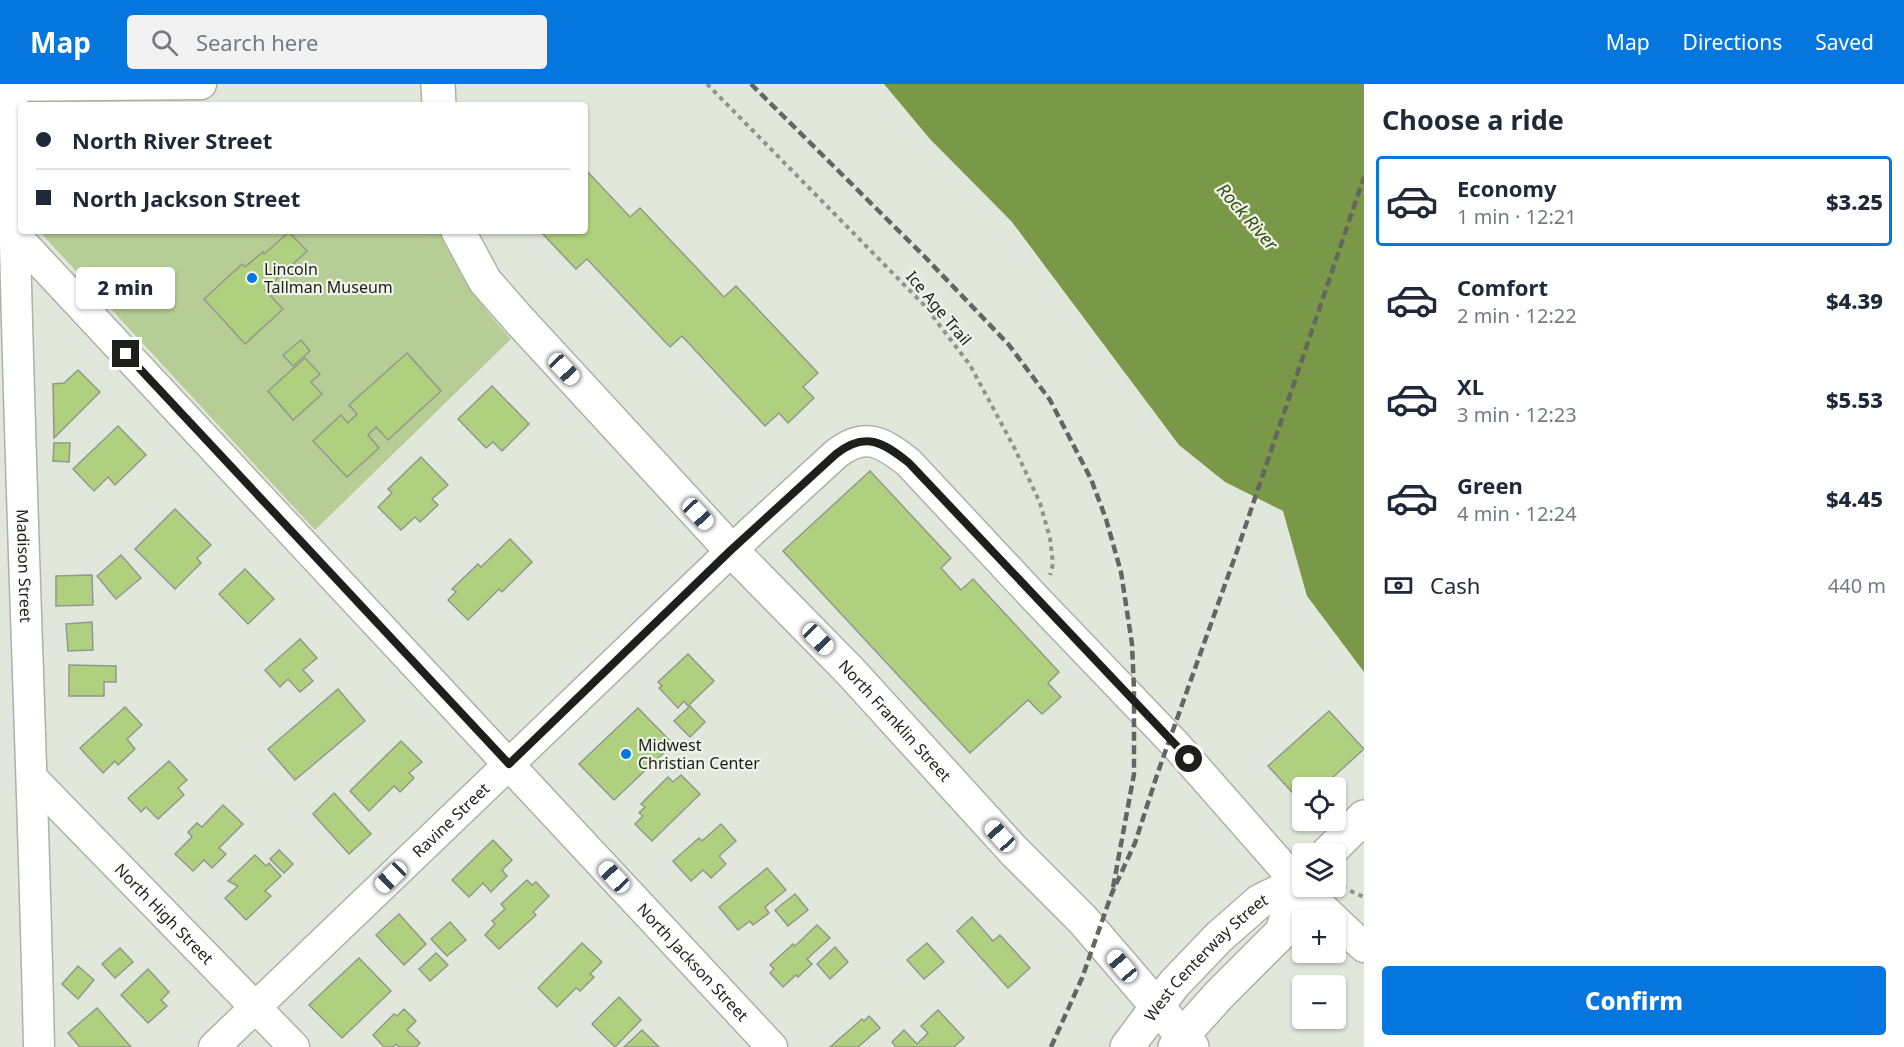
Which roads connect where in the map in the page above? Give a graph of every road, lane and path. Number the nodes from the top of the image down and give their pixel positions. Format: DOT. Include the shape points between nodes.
graph roads {
  1 [pos="201,84"];
  2 [pos="438,84"];
  3 [pos="707,84"];
  4 [pos="6,86"];
  5 [pos="439,102"];
  6 [pos="7,227"];
  7 [pos="460,234"];
  8 [pos="731,550"];
  9 [pos="1037,600"];
  10 [pos="509,764"];
  11 [pos="33,779"];
  12 [pos="1364,817"];
  13 [pos="1338,843"];
  14 [pos="1292,872"];
  15 [pos="1292,885"];
  16 [pos="1346,889"];
  17 [pos="1294,897"];
  18 [pos="1314,897"];
  19 [pos="1364,897"];
  20 [pos="1325,909"];
  21 [pos="1346,930"];
  22 [pos="1364,947"];
  23 [pos="256,1007"];
  24 [pos="1156,1007"];
  25 [pos="1183,1044"];
  26 [pos="39,1047"];
  27 [pos="214,1047"];
  28 [pos="294,1047"];
  29 [pos="772,1047"];
  30 [pos="1127,1047"];
  1 -- 4 [label="street"];
  2 -- 5 [label="main road"];
  3 -- 9 [label="path, Ice Age Trail" via="924,305 970,365 1040,503 1050,538 1053,564"];
  4 -- 6 [label="street, Madison Street"];
  6 -- 10 [label="street, North Jackson Street"];
  6 -- 11 [label="street, Madison Street"];
  7 -- 8 [label="main road, North Franklin Street" via="485,281"];
  8 -- 9 [label="street, Ravine Street" via="846,446 874,441 909,463"];
  8 -- 10 [label="street, Ravine Street"];
  8 -- 24 [label="main road, North Franklin Street" via="1083,920"];
  9 -- 14 [label="street"];
  10 -- 23 [label="street, Ravine Street"];
  10 -- 29 [label="street, North Jackson Street"];
  11 -- 23 [label="street, North High Street"];
  11 -- 26 [label="street, Madison Street"];
  12 -- 13 [label="main road"];
  15 -- 24 [label="main road, West Centerway Street" via="1260,901 1219,937"];
  16 -- 19 [label="path"];
  17 -- 25 [label="main road" via="1282,932 1219,995"];
  18 -- 20 [label="street"];
  21 -- 22 [label="street"];
  23 -- 27 [label="street, Ravine Street"];
  23 -- 28 [label="street, North High Street"];
  24 -- 25 [label="main road, North Franklin Street"];
  24 -- 30 [label="main road, West Centerway Street"];
}
